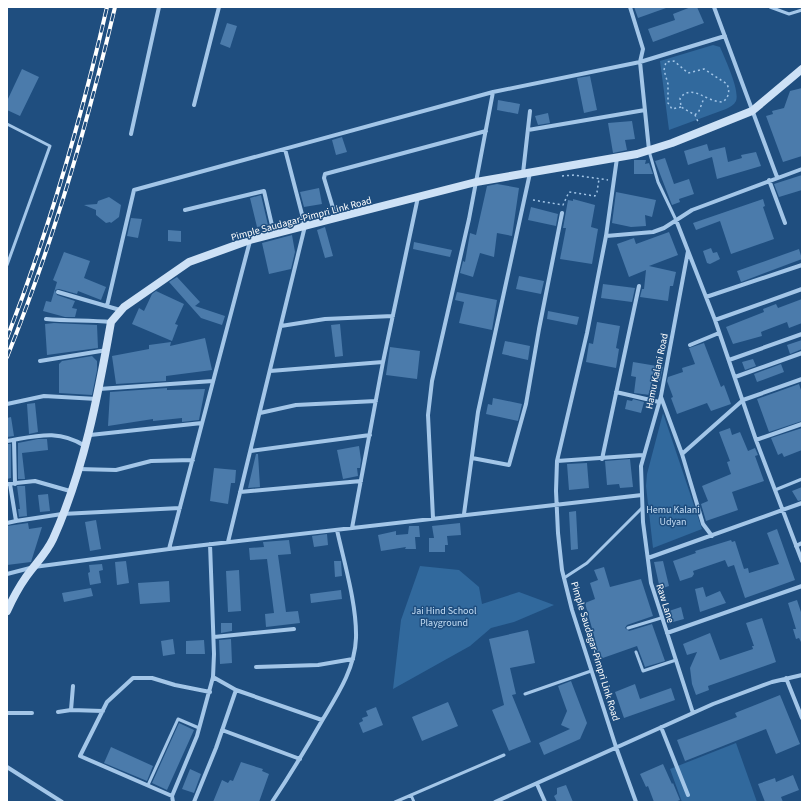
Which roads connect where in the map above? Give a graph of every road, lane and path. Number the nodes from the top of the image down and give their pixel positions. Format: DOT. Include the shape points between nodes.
graph roads {
  1 [pos="159,7"];
  2 [pos="219,7"];
  3 [pos="630,7"];
  4 [pos="714,7"];
  5 [pos="770,7"];
  6 [pos="802,10"];
  7 [pos="725,36"];
  8 [pos="640,62"];
  9 [pos="802,69"];
  10 [pos="493,92"];
  11 [pos="704,98"];
  12 [pos="194,105"];
  13 [pos="681,107"];
  14 [pos="645,110"];
  15 [pos="530,111"];
  16 [pos="752,111"];
  17 [pos="695,115"];
  18 [pos="7,124"];
  19 [pos="528,130"];
  20 [pos="486,131"];
  21 [pos="702,131"];
  22 [pos="131,134"];
  23 [pos="285,149"];
  24 [pos="649,150"];
  25 [pos="617,158"];
  26 [pos="802,169"];
  27 [pos="526,173"];
  28 [pos="559,176"];
  29 [pos="777,177"];
  30 [pos="599,179"];
  31 [pos="769,180"];
  32 [pos="614,181"];
  33 [pos="476,182"];
  34 [pos="418,197"];
  35 [pos="533,200"];
  36 [pos="185,210"];
  37 [pos="562,213"];
  38 [pos="336,218"];
  39 [pos="676,220"];
  40 [pos="784,223"];
  41 [pos="305,226"];
  42 [pos="274,234"];
  43 [pos="606,236"];
  44 [pos="250,240"];
  45 [pos="688,251"];
  46 [pos="7,265"];
  47 [pos="802,265"];
  48 [pos="639,286"];
  49 [pos="802,289"];
  50 [pos="58,292"];
  51 [pos="706,297"];
  52 [pos="107,306"];
  53 [pos="120,310"];
  54 [pos="393,316"];
  55 [pos="46,318"];
  56 [pos="715,320"];
  57 [pos="112,322"];
  58 [pos="281,326"];
  59 [pos="719,333"];
  60 [pos="802,334"];
  61 [pos="690,345"];
  62 [pos="107,350"];
  63 [pos="802,353"];
  64 [pos="729,360"];
  65 [pos="40,361"];
  66 [pos="383,362"];
  67 [pos="270,371"];
  68 [pos="735,378"];
  69 [pos="802,379"];
  70 [pos="213,381"];
  71 [pos="99,389"];
  72 [pos="616,392"];
  73 [pos="661,396"];
  74 [pos="97,399"];
  75 [pos="743,400"];
  76 [pos="376,401"];
  77 [pos="659,402"];
  78 [pos="7,404"];
  79 [pos="260,413"];
  80 [pos="202,423"];
  81 [pos="802,424"];
  82 [pos="90,434"];
  83 [pos="370,435"];
  84 [pos="14,440"];
  85 [pos="756,440"];
  86 [pos="7,441"];
  87 [pos="86,446"];
  88 [pos="251,451"];
  89 [pos="682,454"];
  90 [pos="643,455"];
  91 [pos="472,458"];
  92 [pos="602,459"];
  93 [pos="193,460"];
  94 [pos="557,461"];
  95 [pos="78,469"];
  96 [pos="802,479"];
  97 [pos="361,481"];
  98 [pos="11,484"];
  99 [pos="775,490"];
  100 [pos="70,491"];
  101 [pos="240,492"];
  102 [pos="642,494"];
  103 [pos="802,503"];
  104 [pos="556,504"];
  105 [pos="180,508"];
  106 [pos="642,508"];
  107 [pos="783,511"];
  108 [pos="62,514"];
  109 [pos="464,514"];
  110 [pos="433,518"];
  111 [pos="16,521"];
  112 [pos="7,523"];
  113 [pos="352,528"];
  114 [pos="337,530"];
  115 [pos="712,536"];
  116 [pos="228,542"];
  117 [pos="802,543"];
  118 [pos="210,544"];
  119 [pos="796,546"];
  120 [pos="169,549"];
  121 [pos="648,558"];
  122 [pos="802,561"];
  123 [pos="34,567"];
  124 [pos="7,574"];
  125 [pos="564,578"];
  126 [pos="802,586"];
  127 [pos="7,612"];
  128 [pos="661,618"];
  129 [pos="628,628"];
  130 [pos="294,629"];
  131 [pos="667,633"];
  132 [pos="214,637"];
  133 [pos="636,652"];
  134 [pos="353,659"];
  135 [pos="676,660"];
  136 [pos="256,666"];
  137 [pos="591,671"];
  138 [pos="802,675"];
  139 [pos="213,677"];
  140 [pos="786,678"];
  141 [pos="73,686"];
  142 [pos="236,690"];
  143 [pos="210,692"];
  144 [pos="525,694"];
  145 [pos="71,710"];
  146 [pos="103,711"];
  147 [pos="58,712"];
  148 [pos="7,713"];
  149 [pos="32,713"];
  150 [pos="693,713"];
  151 [pos="802,718"];
  152 [pos="322,720"];
  153 [pos="661,727"];
  154 [pos="199,728"];
  155 [pos="222,730"];
  156 [pos="616,747"];
  157 [pos="504,755"];
  158 [pos="300,759"];
  159 [pos="7,767"];
  160 [pos="537,784"];
  161 [pos="148,785"];
  162 [pos="411,795"];
  163 [pos="688,795"];
  164 [pos="172,796"];
  165 [pos="62,802"];
  166 [pos="173,802"];
  167 [pos="194,802"];
  168 [pos="272,802"];
  169 [pos="395,802"];
  170 [pos="414,802"];
  171 [pos="495,802"];
  172 [pos="545,802"];
  173 [pos="636,802"];
  1 -- 22 [label="street"];
  2 -- 12 [label="street"];
  3 -- 8 [label="street" via="643,49"];
  4 -- 7 [label="street"];
  5 -- 6 [label="lane" via="789,14"];
  7 -- 8 [label="street"];
  7 -- 16 [label="street"];
  8 -- 10 [label="street"];
  8 -- 14 [label="street"];
  9 -- 16 [label="street, Pimple Saudagar-Pimpri Link Road"];
  10 -- 20 [label="street"];
  10 -- 23 [label="street"];
  11 -- 13 [label="path" via="695,92 688,92 680,98"];
  11 -- 13 [label="path" via="723,102 729,93 728,84 704,69 688,73 674,61 666,62 664,70 668,84 668,103 672,109"];
  11 -- 17 [label="path" via="700,111"];
  13 -- 17 [label="path"];
  14 -- 19 [label="street"];
  14 -- 24 [label="street"];
  15 -- 19 [label="street"];
  16 -- 21 [label="street, Pimple Saudagar-Pimpri Link Road"];
  16 -- 29 [label="street"];
  17 -- 21 [label="path"];
  18 -- 46 [label="lane" via="50,146"];
  19 -- 27 [label="street"];
  20 -- 33 [label="street"];
  20 -- 38 [label="street" via="325,174"];
  21 -- 24 [label="street, Pimple Saudagar-Pimpri Link Road"];
  23 -- 41 [label="street"];
  23 -- 52 [label="street" via="134,190"];
  24 -- 25 [label="street, Pimple Saudagar-Pimpri Link Road"];
  24 -- 39 [label="lane" via="658,182"];
  25 -- 27 [label="street, Pimple Saudagar-Pimpri Link Road"];
  25 -- 32 [label="street, Pimple Saudagar-Pimpri Link Road"];
  26 -- 29 [label="street"];
  27 -- 33 [label="street, Pimple Saudagar-Pimpri Link Road"];
  27 -- 91 [label="street" via="478,412"];
  28 -- 30 [label="path" via="574,175"];
  29 -- 31 [label="street"];
  30 -- 32 [label="path"];
  30 -- 35 [label="path" via="595,196 569,192 563,205"];
  31 -- 39 [label="street" via="692,210"];
  31 -- 40 [label="street"];
  32 -- 43 [label="street, Pimple Saudagar-Pimpri Link Road"];
  33 -- 34 [label="street, Pimple Saudagar-Pimpri Link Road"];
  33 -- 110 [label="street" via="431,388 428,423"];
  34 -- 38 [label="street, Pimple Saudagar-Pimpri Link Road"];
  34 -- 54 [label="street"];
  36 -- 42 [label="street" via="264,191"];
  37 -- 91 [label="street" via="526,404 509,465"];
  38 -- 41 [label="street, Pimple Saudagar-Pimpri Link Road"];
  39 -- 43 [label="street" via="653,232"];
  39 -- 45 [label="street"];
  41 -- 42 [label="street, Pimple Saudagar-Pimpri Link Road"];
  41 -- 58 [label="street"];
  42 -- 44 [label="street, Pimple Saudagar-Pimpri Link Road"];
  43 -- 94 [label="street, Pimple Saudagar-Pimpri Link Road" via="587,333"];
  44 -- 53 [label="street, Pimple Saudagar-Pimpri Link Road" via="189,262"];
  44 -- 70 [label="street"];
  45 -- 51 [label="street"];
  45 -- 73 [label="street, Hamu Kalani Road"];
  47 -- 51 [label="street"];
  48 -- 72 [label="street"];
  49 -- 56 [label="street"];
  50 -- 52 [label="street"];
  51 -- 56 [label="street"];
  52 -- 53 [label="street"];
  53 -- 57 [label="street, Pimple Saudagar-Pimpri Link Road"];
  54 -- 58 [label="street" via="325,319"];
  54 -- 66 [label="street"];
  55 -- 57 [label="street"];
  56 -- 59 [label="street"];
  57 -- 62 [label="street, Pimple Saudagar-Pimpri Link Road"];
  58 -- 67 [label="street"];
  59 -- 61 [label="street"];
  59 -- 64 [label="street"];
  60 -- 64 [label="street"];
  62 -- 65 [label="street"];
  62 -- 71 [label="street, Pimple Saudagar-Pimpri Link Road"];
  63 -- 68 [label="street"];
  64 -- 68 [label="street"];
  66 -- 67 [label="street"];
  66 -- 76 [label="street"];
  67 -- 79 [label="street"];
  68 -- 75 [label="street"];
  69 -- 75 [label="street"];
  70 -- 71 [label="street"];
  70 -- 80 [label="street"];
  71 -- 74 [label="street, Pimple Saudagar-Pimpri Link Road"];
  72 -- 77 [label="street"];
  72 -- 92 [label="street"];
  73 -- 77 [label="street, Hamu Kalani Road"];
  73 -- 89 [label="street"];
  74 -- 78 [label="street" via="44,396"];
  74 -- 82 [label="street, Pimple Saudagar-Pimpri Link Road"];
  75 -- 85 [label="street"];
  75 -- 89 [label="street"];
  76 -- 79 [label="street" via="296,405"];
  76 -- 83 [label="street"];
  77 -- 90 [label="street, Hamu Kalani Road"];
  79 -- 88 [label="street"];
  80 -- 82 [label="street"];
  80 -- 93 [label="street"];
  81 -- 85 [label="street"];
  82 -- 87 [label="street, Pimple Saudagar-Pimpri Link Road"];
  83 -- 88 [label="street"];
  83 -- 97 [label="street"];
  84 -- 86 [label="street"];
  84 -- 87 [label="street" via="40,435 64,436"];
  84 -- 98 [label="street"];
  85 -- 99 [label="street"];
  87 -- 95 [label="street, Pimple Saudagar-Pimpri Link Road"];
  88 -- 101 [label="street"];
  89 -- 115 [label="street" via="703,524"];
  90 -- 92 [label="street"];
  90 -- 102 [label="street, Hamu Kalani Road"];
  91 -- 109 [label="street"];
  92 -- 94 [label="street"];
  93 -- 95 [label="street" via="151,461 116,470"];
  93 -- 105 [label="street"];
  94 -- 104 [label="street, Pimple Saudagar-Pimpri Link Road"];
  95 -- 100 [label="street, Pimple Saudagar-Pimpri Link Road"];
  96 -- 99 [label="lane"];
  97 -- 101 [label="street"];
  97 -- 113 [label="street"];
  98 -- 100 [label="street" via="34,481"];
  98 -- 111 [label="street"];
  99 -- 107 [label="street"];
  100 -- 108 [label="street, Pimple Saudagar-Pimpri Link Road"];
  101 -- 116 [label="street"];
  102 -- 104 [label="street"];
  102 -- 106 [label="street, Raw Lane"];
  103 -- 107 [label="street"];
  104 -- 109 [label="street"];
  104 -- 125 [label="street, Pimple Saudagar-Pimpri Link Road"];
  105 -- 108 [label="street"];
  105 -- 120 [label="street"];
  106 -- 121 [label="street, Raw Lane"];
  106 -- 125 [label="lane" via="586,563"];
  107 -- 115 [label="street"];
  107 -- 119 [label="street"];
  108 -- 111 [label="street"];
  108 -- 123 [label="street, Pimple Saudagar-Pimpri Link Road" via="52,540"];
  109 -- 110 [label="street"];
  110 -- 113 [label="street"];
  111 -- 112 [label="street"];
  113 -- 114 [label="street"];
  114 -- 116 [label="street"];
  114 -- 134 [label="street" via="354,612 356,637"];
  115 -- 121 [label="street"];
  116 -- 118 [label="street"];
  117 -- 119 [label="street"];
  118 -- 120 [label="street"];
  118 -- 132 [label="street"];
  119 -- 122 [label="street"];
  120 -- 123 [label="street"];
  121 -- 128 [label="street, Raw Lane" via="651,583"];
  123 -- 124 [label="street"];
  123 -- 127 [label="street, Pimple Saudagar-Pimpri Link Road"];
  125 -- 137 [label="street, Pimple Saudagar-Pimpri Link Road"];
  126 -- 131 [label="street"];
  128 -- 129 [label="lane"];
  128 -- 131 [label="street, Raw Lane"];
  130 -- 132 [label="street"];
  131 -- 135 [label="street, Raw Lane"];
  132 -- 139 [label="street"];
  133 -- 135 [label="lane" via="643,671"];
  134 -- 136 [label="street" via="318,665"];
  134 -- 152 [label="street"];
  135 -- 150 [label="street, Raw Lane"];
  137 -- 144 [label="lane"];
  137 -- 156 [label="street, Pimple Saudagar-Pimpri Link Road"];
  138 -- 140 [label="street"];
  139 -- 142 [label="street"];
  139 -- 143 [label="street"];
  140 -- 150 [label="street"];
  140 -- 151 [label="street"];
  141 -- 145 [label="street"];
  142 -- 152 [label="street"];
  142 -- 155 [label="street"];
  143 -- 146 [label="street" via="152,678 133,678 107,702"];
  143 -- 154 [label="street"];
  145 -- 146 [label="street"];
  145 -- 147 [label="street"];
  146 -- 161 [label="street" via="80,756"];
  148 -- 149 [label="street"];
  150 -- 153 [label="street"];
  152 -- 158 [label="street"];
  153 -- 156 [label="street"];
  153 -- 163 [label="street"];
  154 -- 161 [label="lane" via="178,719"];
  154 -- 164 [label="street"];
  155 -- 158 [label="street"];
  155 -- 167 [label="street"];
  156 -- 160 [label="street"];
  156 -- 173 [label="street, Pimple Saudagar-Pimpri Link Road"];
  157 -- 162 [label="lane"];
  158 -- 168 [label="street"];
  159 -- 165 [label="street"];
  160 -- 171 [label="street"];
  160 -- 172 [label="street"];
  161 -- 164 [label="street"];
  162 -- 169 [label="lane"];
  162 -- 170 [label="lane"];
  164 -- 166 [label="street"];
}
